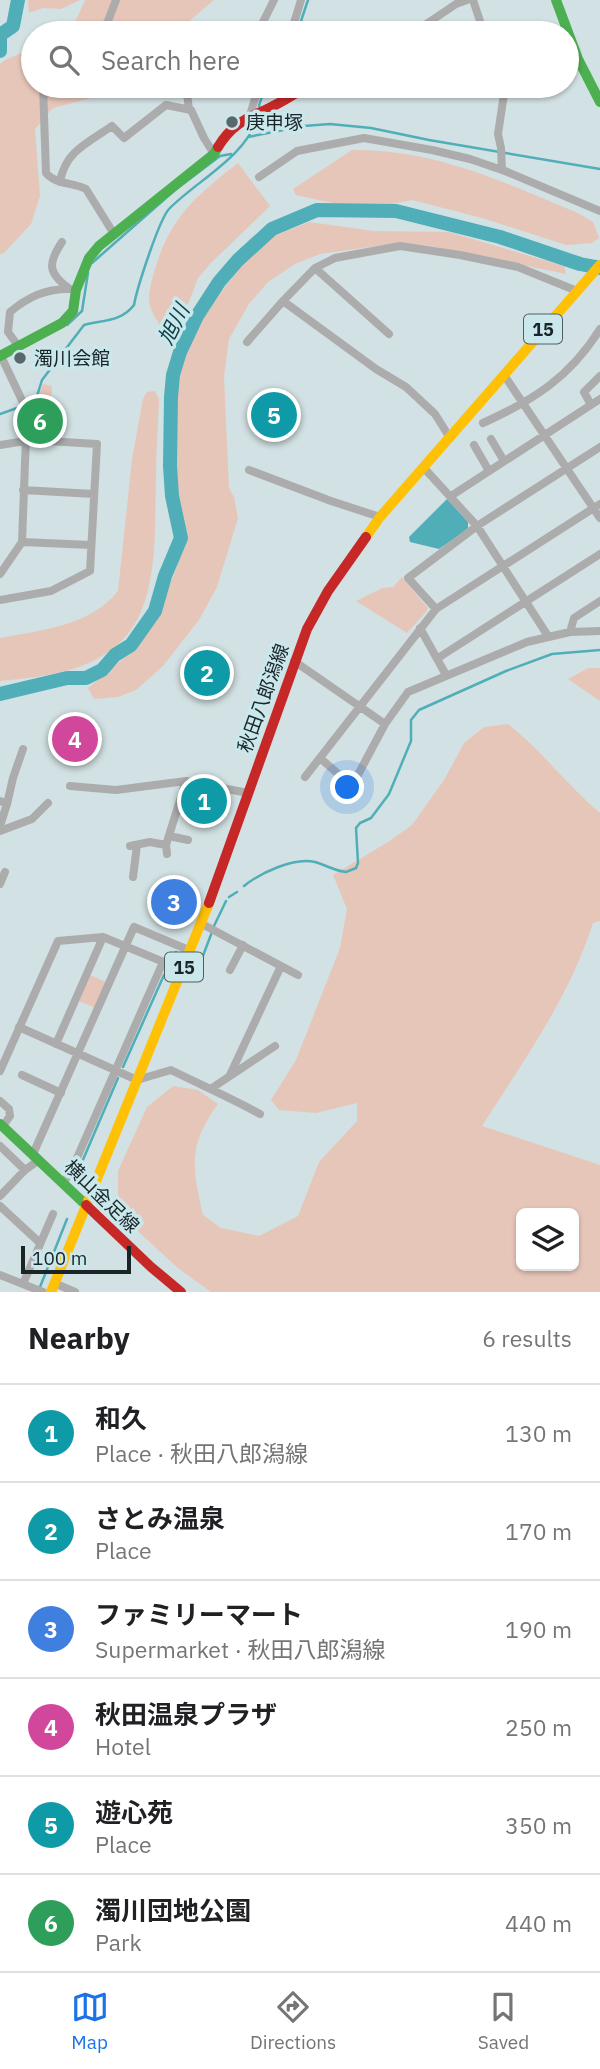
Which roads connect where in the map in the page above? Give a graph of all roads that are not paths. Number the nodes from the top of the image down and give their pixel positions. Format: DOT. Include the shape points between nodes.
graph roads {
  1 [pos="117,0"];
  2 [pos="274,0"];
  3 [pos="301,0"];
  4 [pos="467,0"];
  5 [pos="473,0"];
  6 [pos="556,0"];
  7 [pos="108,21"];
  8 [pos="264,21"];
  9 [pos="295,21"];
  10 [pos="431,21"];
  11 [pos="480,21"];
  12 [pos="564,21"];
  13 [pos="579,61"];
  14 [pos="44,98"];
  15 [pos="187,98"];
  16 [pos="255,98"];
  17 [pos="286,98"];
  18 [pos="502,98"];
  19 [pos="600,102"];
  20 [pos="189,109"];
  21 [pos="250,116"];
  22 [pos="214,154"];
  23 [pos="502,170"];
  24 [pos="259,177"];
  25 [pos="60,182"];
  26 [pos="600,211"];
  27 [pos="114,234"];
  28 [pos="62,242"];
  29 [pos="600,265"];
  30 [pos="315,268"];
  31 [pos="579,287"];
  32 [pos="72,289"];
  33 [pos="283,301"];
  34 [pos="600,329"];
  35 [pos="389,334"];
  36 [pos="247,342"];
  37 [pos="19,347"];
  38 [pos="1,356"];
  39 [pos="504,375"];
  40 [pos="600,376"];
  41 [pos="600,400"];
  42 [pos="524,404"];
  43 [pos="591,405"];
  44 [pos="483,423"];
  45 [pos="544,434"];
  46 [pos="450,438"];
  47 [pos="491,439"];
  48 [pos="26,440"];
  49 [pos="0,444"];
  50 [pos="474,445"];
  51 [pos="600,447"];
  52 [pos="504,461"];
  53 [pos="424,468"];
  54 [pos="567,468"];
  55 [pos="249,470"];
  56 [pos="489,471"];
  57 [pos="23,490"];
  58 [pos="94,494"];
  59 [pos="451,496"];
  60 [pos="597,506"];
  61 [pos="380,517"];
  62 [pos="600,518"];
  63 [pos="477,526"];
  64 [pos="22,542"];
  65 [pos="91,545"];
  66 [pos="600,554"];
  67 [pos="504,566"];
  68 [pos="0,574"];
  69 [pos="0,600"];
  70 [pos="527,601"];
  71 [pos="600,601"];
  72 [pos="436,609"];
  73 [pos="420,628"];
  74 [pos="600,631"];
  75 [pos="570,632"];
  76 [pos="548,636"];
  77 [pos="438,658"];
  78 [pos="294,661"];
  79 [pos="446,675"];
  80 [pos="361,707"];
  81 [pos="385,724"];
  82 [pos="23,749"];
  83 [pos="320,758"];
  84 [pos="305,777"];
  85 [pos="186,781"];
  86 [pos="70,786"];
  87 [pos="248,793"];
  88 [pos="4,802"];
  89 [pos="48,803"];
  90 [pos="0,828"];
  91 [pos="188,840"];
  92 [pos="167,845"];
  93 [pos="5,872"];
  94 [pos="133,877"];
  95 [pos="0,884"];
  96 [pos="209,927"];
  97 [pos="103,936"];
  98 [pos="125,945"];
  99 [pos="243,945"];
  100 [pos="191,951"];
  101 [pos="163,962"];
  102 [pos="281,966"];
  103 [pos="183,970"];
  104 [pos="230,970"];
  105 [pos="298,975"];
  106 [pos="19,1027"];
  107 [pos="56,1044"];
  108 [pos="275,1046"];
  109 [pos="78,1054"];
  110 [pos="0,1071"];
  111 [pos="116,1071"];
  112 [pos="23,1075"];
  113 [pos="230,1075"];
  114 [pos="137,1080"];
  115 [pos="212,1088"];
  116 [pos="61,1093"];
  117 [pos="0,1101"];
  118 [pos="260,1114"];
  119 [pos="1,1125"];
  120 [pos="0,1146"];
  121 [pos="36,1157"];
  122 [pos="25,1170"];
  123 [pos="64,1184"];
  124 [pos="0,1196"];
  125 [pos="86,1205"];
  126 [pos="0,1206"];
  127 [pos="53,1214"];
  128 [pos="40,1243"];
  129 [pos="0,1275"];
  130 [pos="23,1284"];
  131 [pos="52,1288"];
  132 [pos="43,1292"];
  133 [pos="75,1292"];
  134 [pos="181,1292"];
  1 -- 7 [label="street"];
  2 -- 8 [label="street"];
  3 -- 9 [label="street"];
  4 -- 10 [label="street"];
  5 -- 11 [label="street"];
  6 -- 12 [label="main road"];
  13 -- 19 [label="main road"];
  14 -- 25 [label="street" via="47,173"];
  15 -- 20 [label="street"];
  16 -- 21 [label="street"];
  17 -- 21 [label="main road"];
  18 -- 23 [label="street" via="498,134"];
  20 -- 22 [label="street"];
  20 -- 25 [label="street" via="163,106 124,138 113,126 68,157"];
  21 -- 22 [label="main road" via="228,131"];
  22 -- 27 [label="main road"];
  23 -- 24 [label="street" via="432,149 364,138 298,151"];
  23 -- 26 [label="street"];
  25 -- 27 [label="street" via="86,189"];
  27 -- 32 [label="main road" via="89,258"];
  28 -- 32 [label="street" via="51,266"];
  29 -- 31 [label="main road, 秋田八郎潟線 / 15"];
  30 -- 31 [label="street" via="335,258 400,246 518,267"];
  30 -- 33 [label="street"];
  30 -- 35 [label="street"];
  31 -- 39 [label="main road, 秋田八郎潟線 / 15"];
  32 -- 37 [label="main road" via="73,311 62,323"];
  32 -- 37 [label="street" via="39,293 10,312 8,332"];
  33 -- 36 [label="street"];
  33 -- 46 [label="street" via="406,387 435,414"];
  34 -- 42 [label="street" via="554,384"];
  37 -- 38 [label="main road"];
  38 -- 48 [label="street" via="27,411"];
  39 -- 42 [label="street"];
  39 -- 46 [label="main road, 秋田八郎潟線 / 15"];
  40 -- 43 [label="street" via="584,392"];
  41 -- 43 [label="street"];
  42 -- 44 [label="street"];
  42 -- 45 [label="street"];
  43 -- 45 [label="street"];
  45 -- 52 [label="street"];
  45 -- 54 [label="street"];
  46 -- 53 [label="main road, 秋田八郎潟線 / 15"];
  47 -- 52 [label="street"];
  48 -- 49 [label="street"];
  48 -- 57 [label="street"];
  48 -- 58 [label="street" via="97,444"];
  50 -- 56 [label="street"];
  51 -- 54 [label="street"];
  52 -- 56 [label="street"];
  53 -- 59 [label="street"];
  53 -- 61 [label="main road, 秋田八郎潟線 / 15"];
  54 -- 60 [label="street"];
  54 -- 63 [label="street"];
  55 -- 61 [label="street"];
  56 -- 59 [label="street"];
  57 -- 58 [label="street"];
  57 -- 64 [label="street"];
  58 -- 65 [label="street"];
  59 -- 63 [label="street"];
  60 -- 62 [label="street"];
  60 -- 67 [label="street"];
  61 -- 78 [label="main road, 秋田八郎潟線 / 15" via="328,591"];
  63 -- 67 [label="street"];
  63 -- 72 [label="street" via="408,578"];
  64 -- 65 [label="street"];
  64 -- 68 [label="street"];
  65 -- 69 [label="street" via="90,571 51,591"];
  66 -- 70 [label="street"];
  67 -- 70 [label="street"];
  67 -- 72 [label="street"];
  70 -- 76 [label="street"];
  70 -- 77 [label="street"];
  71 -- 75 [label="street" via="574,618"];
  72 -- 73 [label="street"];
  73 -- 77 [label="street"];
  73 -- 80 [label="street"];
  74 -- 75 [label="street"];
  75 -- 76 [label="street"];
  76 -- 79 [label="street"];
  77 -- 79 [label="street"];
  78 -- 80 [label="street"];
  78 -- 87 [label="main road, 秋田八郎潟線 / 15"];
  79 -- 81 [label="street" via="408,692"];
  80 -- 81 [label="street"];
  80 -- 83 [label="street"];
  81 -- 83 [label="street" via="352,786"];
  82 -- 88 [label="street"];
  83 -- 84 [label="street"];
  85 -- 86 [label="street" via="116,790"];
  85 -- 87 [label="street"];
  85 -- 92 [label="street"];
  87 -- 96 [label="main road, 秋田八郎潟線 / 15"];
  88 -- 90 [label="street"];
  89 -- 90 [label="street" via="32,819"];
  91 -- 92 [label="street"];
  92 -- 94 [label="street" via="134,845"];
  93 -- 95 [label="street"];
  96 -- 99 [label="street"];
  96 -- 100 [label="main road, 秋田八郎潟線 / 15"];
  97 -- 98 [label="street"];
  97 -- 106 [label="street" via="58,941"];
  97 -- 107 [label="street"];
  98 -- 100 [label="street" via="134,927"];
  98 -- 101 [label="street"];
  98 -- 109 [label="street"];
  99 -- 102 [label="street"];
  99 -- 104 [label="street"];
  100 -- 103 [label="main road, 秋田八郎潟線 / 15"];
  101 -- 103 [label="street"];
  101 -- 111 [label="street"];
  102 -- 105 [label="street"];
  102 -- 113 [label="street"];
  103 -- 114 [label="main road, 秋田八郎潟線 / 15"];
  106 -- 107 [label="street"];
  106 -- 110 [label="street"];
  107 -- 109 [label="street"];
  108 -- 113 [label="street"];
  109 -- 111 [label="street"];
  109 -- 116 [label="street"];
  111 -- 114 [label="street"];
  111 -- 123 [label="street"];
  112 -- 116 [label="street"];
  113 -- 115 [label="street"];
  114 -- 115 [label="street" via="171,1070"];
  114 -- 125 [label="main road, 秋田八郎潟線 / 15"];
  115 -- 118 [label="street"];
  116 -- 121 [label="street"];
  117 -- 119 [label="street" via="10,1116"];
  119 -- 121 [label="main road, 横山金足線"];
  120 -- 122 [label="street"];
  121 -- 122 [label="street"];
  121 -- 123 [label="main road, 横山金足線"];
  122 -- 124 [label="street"];
  123 -- 125 [label="main road, 横山金足線"];
  125 -- 131 [label="main road, 秋田八郎潟線 / 15"];
  125 -- 134 [label="main road, 横山金足線"];
  126 -- 128 [label="street"];
  127 -- 128 [label="street"];
  128 -- 130 [label="street"];
  129 -- 130 [label="street"];
  130 -- 132 [label="street"];
  131 -- 133 [label="street"];
}
